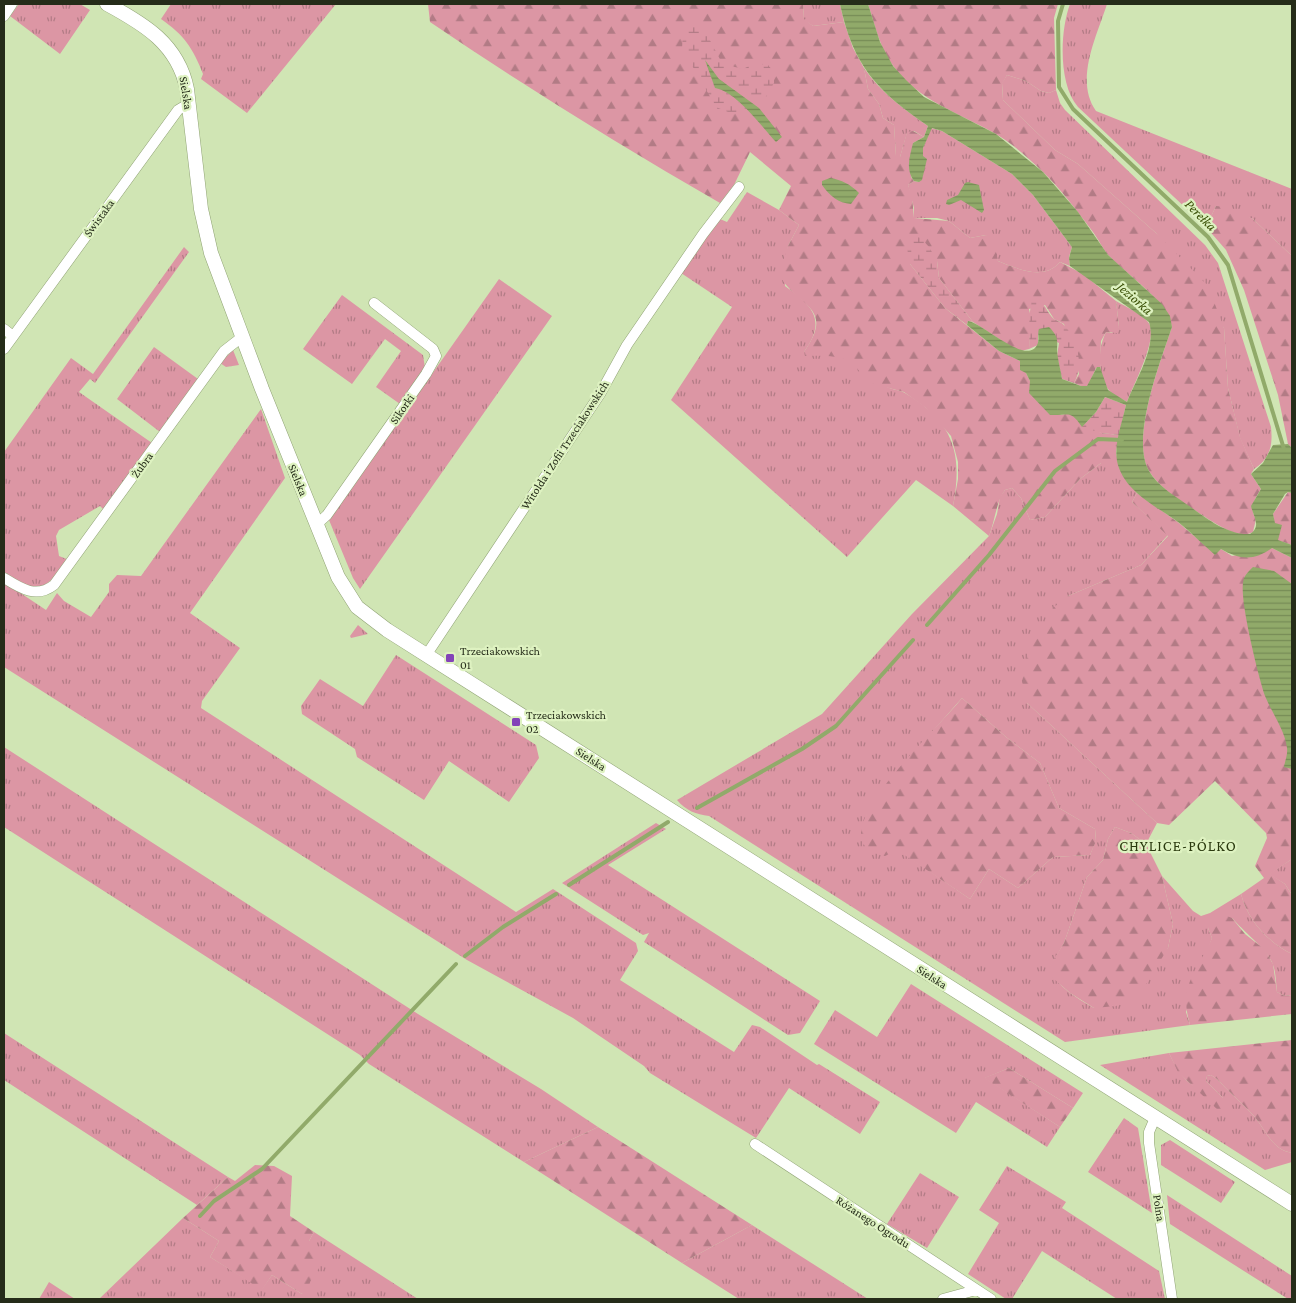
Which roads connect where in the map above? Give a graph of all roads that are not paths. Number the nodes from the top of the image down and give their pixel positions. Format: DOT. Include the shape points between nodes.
graph roads {
  1 [pos="12,4"];
  2 [pos="107,4"];
  3 [pos="4,16"];
  4 [pos="188,104"];
  5 [pos="738,187"];
  6 [pos="374,303"];
  7 [pos="4,329"];
  8 [pos="13,336"];
  9 [pos="242,337"];
  10 [pos="4,349"];
  11 [pos="316,525"];
  12 [pos="4,578"];
  13 [pos="427,654"];
  14 [pos="1155,1118"];
  15 [pos="755,1144"];
  16 [pos="1292,1204"];
  17 [pos="976,1290"];
  18 [pos="943,1299"];
  19 [pos="991,1299"];
  20 [pos="1172,1299"];
  1 -- 3 [label="street"];
  2 -- 4 [label="street, Sielska" via="153,30 167,46 186,82"];
  4 -- 8 [label="street, Świstaka" via="178,110"];
  4 -- 9 [label="street, Sielska" via="205,231"];
  5 -- 13 [label="street, Witolda i Zofii Trzeciakowskich" via="627,345 600,394"];
  6 -- 11 [label="street, Sikorki" via="433,349 436,356 327,515"];
  7 -- 8 [label="street"];
  8 -- 10 [label="street, Świstaka"];
  9 -- 11 [label="street, Sielska"];
  9 -- 12 [label="street, Żubra" via="224,351 54,585 41,592 23,590"];
  11 -- 13 [label="street, Sielska" via="338,577 353,602 367,616"];
  13 -- 14 [label="street, Sielska"];
  14 -- 16 [label="street, Sielska"];
  14 -- 20 [label="street, Polna" via="1149,1132 1149,1143"];
  15 -- 17 [label="street, Różanego Ogrodu"];
  17 -- 18 [label="street"];
  17 -- 19 [label="street, Różanego Ogrodu"];
}
